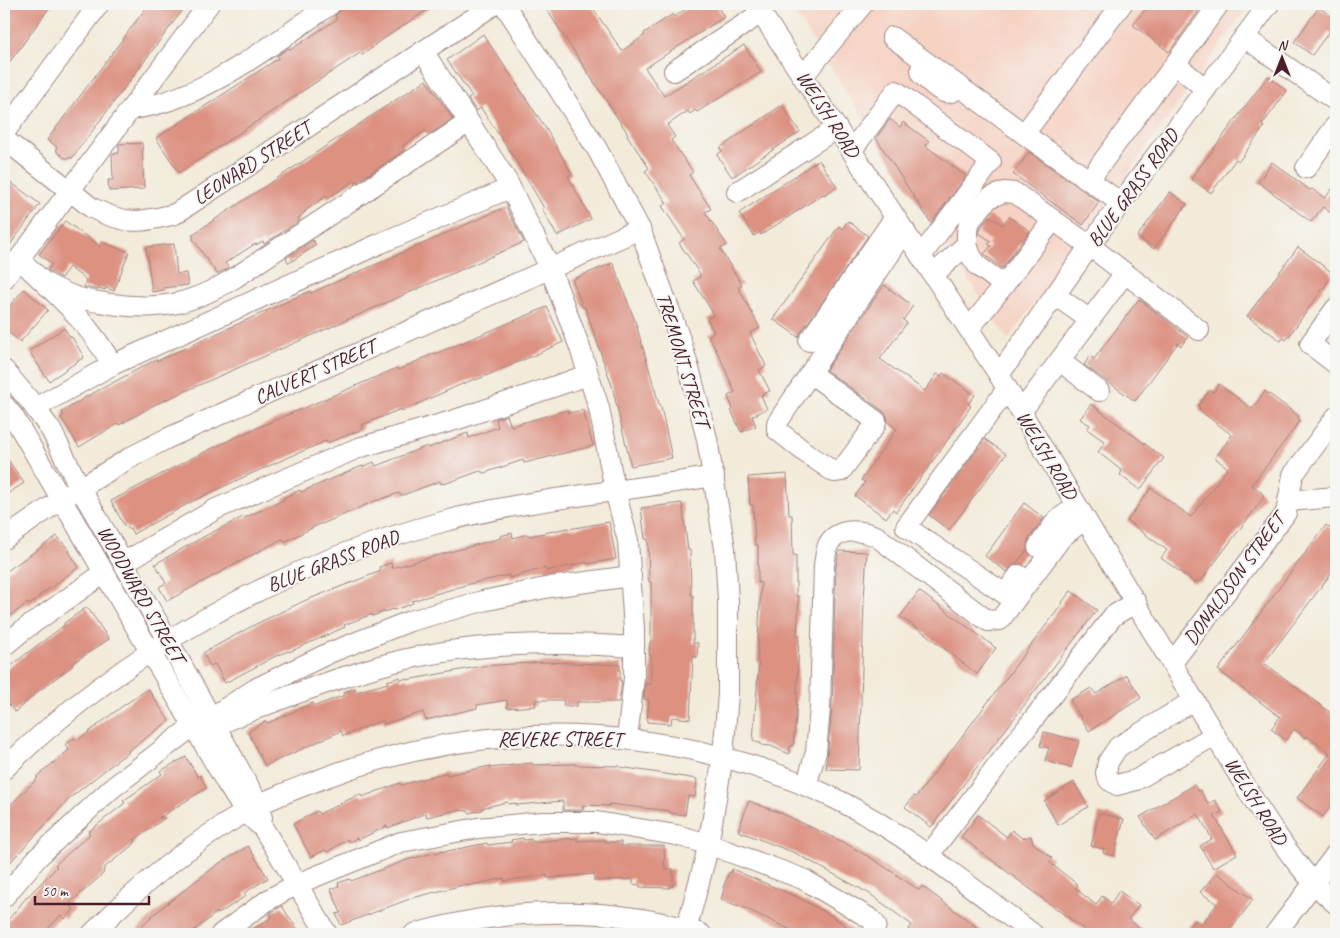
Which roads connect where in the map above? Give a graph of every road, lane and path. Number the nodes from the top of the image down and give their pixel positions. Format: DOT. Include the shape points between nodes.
graph roads {
  1 [pos="100,4"];
  2 [pos="209,4"];
  3 [pos="331,4"];
  4 [pos="495,4"];
  5 [pos="504,4"];
  6 [pos="1122,4"];
  7 [pos="1219,4"];
  8 [pos="1269,4"];
  9 [pos="855,7"];
  10 [pos="758,8"];
  11 [pos="892,37"];
  12 [pos="1244,37"];
  13 [pos="423,51"];
  14 [pos="1175,64"];
  15 [pos="674,71"];
  16 [pos="803,76"];
  17 [pos="1206,89"];
  18 [pos="1336,101"];
  19 [pos="131,109"];
  20 [pos="469,122"];
  21 [pos="1336,125"];
  22 [pos="837,128"];
  23 [pos="4,133"];
  24 [pos="1024,134"];
  25 [pos="4,139"];
  26 [pos="852,150"];
  27 [pos="991,162"];
  28 [pos="1306,168"];
  29 [pos="1089,180"];
  30 [pos="510,188"];
  31 [pos="70,191"];
  32 [pos="737,192"];
  33 [pos="1014,193"];
  34 [pos="1121,203"];
  35 [pos="1052,220"];
  36 [pos="900,224"];
  37 [pos="640,229"];
  38 [pos="967,244"];
  39 [pos="1090,246"];
  40 [pos="921,256"];
  41 [pos="19,259"];
  42 [pos="550,268"];
  43 [pos="1125,273"];
  44 [pos="933,275"];
  45 [pos="4,279"];
  46 [pos="45,283"];
  47 [pos="1004,285"];
  48 [pos="1056,295"];
  49 [pos="1336,308"];
  50 [pos="1090,320"];
  51 [pos="969,329"];
  52 [pos="1199,330"];
  53 [pos="809,341"];
  54 [pos="1060,361"];
  55 [pos="1336,364"];
  56 [pos="112,365"];
  57 [pos="4,370"];
  58 [pos="810,372"];
  59 [pos="588,375"];
  60 [pos="1003,382"];
  61 [pos="1100,391"];
  62 [pos="35,408"];
  63 [pos="1021,412"];
  64 [pos="1336,417"];
  65 [pos="8,418"];
  66 [pos="714,476"];
  67 [pos="80,488"];
  68 [pos="615,490"];
  69 [pos="1336,496"];
  70 [pos="62,499"];
  71 [pos="1288,501"];
  72 [pos="1081,512"];
  73 [pos="4,539"];
  74 [pos="123,563"];
  75 [pos="104,572"];
  76 [pos="631,576"];
  77 [pos="1136,602"];
  78 [pos="168,640"];
  79 [pos="4,646"];
  80 [pos="634,647"];
  81 [pos="150,651"];
  82 [pos="1172,663"];
  83 [pos="1194,700"];
  84 [pos="214,722"];
  85 [pos="193,726"];
  86 [pos="1215,735"];
  87 [pos="627,739"];
  88 [pos="723,756"];
  89 [pos="4,768"];
  90 [pos="806,786"];
  91 [pos="252,809"];
  92 [pos="708,844"];
  93 [pos="1336,854"];
  94 [pos="928,856"];
  95 [pos="297,884"];
  96 [pos="1313,884"];
  97 [pos="4,897"];
  98 [pos="1336,904"];
  99 [pos="691,932"];
  100 [pos="423,933"];
  101 [pos="92,934"];
  102 [pos="221,934"];
  103 [pos="327,934"];
  104 [pos="873,934"];
  105 [pos="1033,934"];
  106 [pos="1275,934"];
  1 -- 23 [label="street"];
  2 -- 19 [label="street"];
  3 -- 19 [label="street" via="218,79 163,103"];
  4 -- 13 [label="street, LEONARD STREET"];
  5 -- 37 [label="street, TREMONT STREET" via="597,149"];
  6 -- 24 [label="street"];
  7 -- 14 [label="street"];
  8 -- 12 [label="street, BLUE GRASS ROAD"];
  9 -- 16 [label="street"];
  10 -- 15 [label="street"];
  10 -- 16 [label="street, WELSH ROAD"];
  11 -- 24 [label="street"];
  12 -- 17 [label="street, BLUE GRASS ROAD"];
  12 -- 18 [label="street"];
  13 -- 20 [label="street"];
  13 -- 31 [label="street, LEONARD STREET" via="175,214 127,222 92,208"];
  14 -- 17 [label="street"];
  14 -- 29 [label="street"];
  16 -- 22 [label="street, WELSH ROAD"];
  17 -- 34 [label="street, BLUE GRASS ROAD"];
  19 -- 31 [label="street"];
  20 -- 30 [label="street"];
  20 -- 46 [label="street" via="236,277 214,291 188,301 136,307 78,298"];
  21 -- 28 [label="street"];
  22 -- 26 [label="street, WELSH ROAD"];
  22 -- 32 [label="street"];
  24 -- 29 [label="street"];
  25 -- 31 [label="street, LEONARD STREET"];
  26 -- 27 [label="street" via="896,91"];
  26 -- 36 [label="street, WELSH ROAD"];
  27 -- 33 [label="street"];
  27 -- 40 [label="street"];
  29 -- 34 [label="street"];
  30 -- 42 [label="street"];
  30 -- 56 [label="street"];
  31 -- 41 [label="street"];
  33 -- 35 [label="street"];
  33 -- 38 [label="street" via="1004,192 989,198 970,220"];
  34 -- 39 [label="street, BLUE GRASS ROAD"];
  35 -- 39 [label="street"];
  35 -- 47 [label="street"];
  36 -- 40 [label="street, WELSH ROAD"];
  36 -- 53 [label="street"];
  36 -- 58 [label="street"];
  37 -- 42 [label="street, CALVERT STREET"];
  37 -- 66 [label="street, TREMONT STREET" via="668,302 692,379"];
  38 -- 44 [label="street"];
  38 -- 47 [label="street" via="978,266"];
  39 -- 43 [label="street"];
  39 -- 48 [label="street, BLUE GRASS ROAD"];
  40 -- 44 [label="street, WELSH ROAD"];
  41 -- 45 [label="street"];
  41 -- 46 [label="street"];
  42 -- 59 [label="street"];
  42 -- 67 [label="street, CALVERT STREET" via="166,439"];
  43 -- 50 [label="street"];
  43 -- 52 [label="street"];
  44 -- 51 [label="street, WELSH ROAD"];
  46 -- 56 [label="street" via="88,329"];
  47 -- 51 [label="street"];
  48 -- 50 [label="street"];
  48 -- 60 [label="street, BLUE GRASS ROAD"];
  49 -- 55 [label="street" via="1310,344"];
  50 -- 54 [label="street"];
  51 -- 60 [label="street, WELSH ROAD"];
  54 -- 61 [label="street"];
  54 -- 63 [label="street"];
  56 -- 62 [label="street"];
  57 -- 62 [label="street, WOODWARD STREET"];
  58 -- 58 [label="street" via="776,427 806,454 834,472 841,471 876,420"];
  59 -- 68 [label="street" via="599,408"];
  59 -- 74 [label="street" via="455,420 358,448 216,509"];
  60 -- 63 [label="street, WELSH ROAD"];
  60 -- 72 [label="street, BLUE GRASS ROAD" via="906,527 1005,594 1057,520"];
  62 -- 67 [label="street, WOODWARD STREET" via="51,430"];
  63 -- 72 [label="street, WELSH ROAD"];
  64 -- 71 [label="street, DONALDSON STREET" via="1293,474"];
  65 -- 70 [label="street, WOODWARD STREET"];
  66 -- 68 [label="street, BLUE GRASS ROAD"];
  66 -- 88 [label="street, TREMONT STREET" via="725,549 728,601 728,694"];
  67 -- 70 [label="street, CALVERT STREET"];
  67 -- 74 [label="street, WOODWARD STREET"];
  68 -- 76 [label="street" via="628,541"];
  68 -- 78 [label="street, BLUE GRASS ROAD" via="443,522 381,541 261,588"];
  69 -- 71 [label="street"];
  70 -- 73 [label="street, CALVERT STREET"];
  70 -- 75 [label="street, WOODWARD STREET"];
  71 -- 82 [label="street, DONALDSON STREET" via="1286,513"];
  72 -- 77 [label="street, WELSH ROAD"];
  72 -- 90 [label="street" via="1000,620 988,621 876,536 863,531 836,535 828,545 824,565 820,708 816,752"];
  74 -- 78 [label="street, WOODWARD STREET"];
  75 -- 79 [label="street"];
  75 -- 81 [label="street, WOODWARD STREET"];
  76 -- 80 [label="street"];
  76 -- 84 [label="street" via="550,587 410,621 329,653 265,684"];
  77 -- 82 [label="street, WELSH ROAD"];
  77 -- 94 [label="street" via="1113,616"];
  78 -- 81 [label="street, BLUE GRASS ROAD"];
  78 -- 84 [label="street, WOODWARD STREET"];
  80 -- 84 [label="street" via="584,643 529,644 425,655 375,667"];
  80 -- 87 [label="street"];
  81 -- 85 [label="street, WOODWARD STREET"];
  81 -- 89 [label="street, BLUE GRASS ROAD" via="58,720"];
  82 -- 83 [label="street, WELSH ROAD"];
  83 -- 86 [label="street, WELSH ROAD"];
  83 -- 86 [label="street" via="1118,747 1108,762 1106,773 1109,780 1117,785 1136,780"];
  84 -- 91 [label="street, WOODWARD STREET"];
  85 -- 91 [label="street, WOODWARD STREET"];
  85 -- 97 [label="street" via="112,789 38,857"];
  86 -- 96 [label="street, WELSH ROAD" via="1253,799"];
  87 -- 88 [label="street, REVERE STREET"];
  87 -- 91 [label="street, REVERE STREET" via="556,734 490,738 432,747 345,770"];
  88 -- 90 [label="street, REVERE STREET"];
  88 -- 92 [label="street, TREMONT STREET"];
  90 -- 94 [label="street, REVERE STREET" via="869,818"];
  91 -- 95 [label="street, WOODWARD STREET"];
  91 -- 101 [label="street, REVERE STREET" via="168,865 122,903"];
  92 -- 95 [label="street" via="676,835 597,822 543,822 478,828 401,842"];
  92 -- 99 [label="street, TREMONT STREET"];
  92 -- 104 [label="street" via="803,878 870,919 876,925"];
  93 -- 96 [label="street"];
  94 -- 105 [label="street, REVERE STREET"];
  95 -- 102 [label="street" via="268,900"];
  95 -- 103 [label="street, WOODWARD STREET"];
  96 -- 98 [label="street, WELSH ROAD"];
  96 -- 106 [label="street"];
  99 -- 100 [label="street" via="638,918 547,912 477,919"];
}
